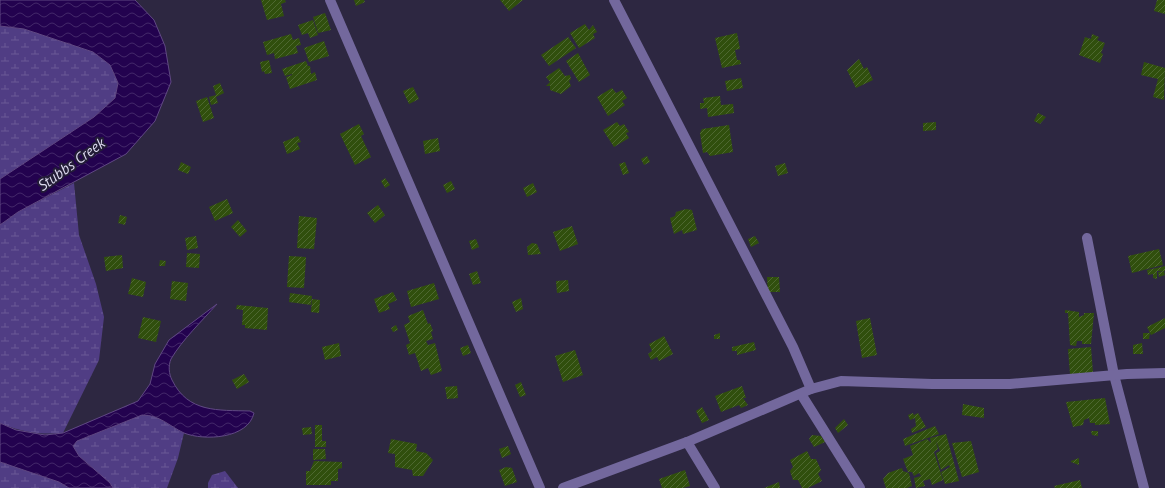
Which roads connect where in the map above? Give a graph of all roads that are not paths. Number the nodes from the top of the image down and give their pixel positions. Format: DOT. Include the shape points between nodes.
graph roads {
  1 [pos="330,0"];
  2 [pos="614,0"];
  3 [pos="1087,238"];
  4 [pos="1165,373"];
  5 [pos="1114,375"];
  6 [pos="811,389"];
  7 [pos="801,394"];
  8 [pos="687,442"];
  9 [pos="540,488"];
  10 [pos="563,488"];
  11 [pos="715,488"];
  12 [pos="860,488"];
  13 [pos="1144,488"];
  1 -- 9 [label="street"];
  2 -- 6 [label="street" via="793,347"];
  3 -- 5 [label="street"];
  4 -- 5 [label="street"];
  5 -- 6 [label="street" via="1010,384 841,380"];
  5 -- 13 [label="street"];
  6 -- 7 [label="street"];
  7 -- 8 [label="street"];
  7 -- 12 [label="street"];
  8 -- 10 [label="street"];
  8 -- 11 [label="street"];
}
